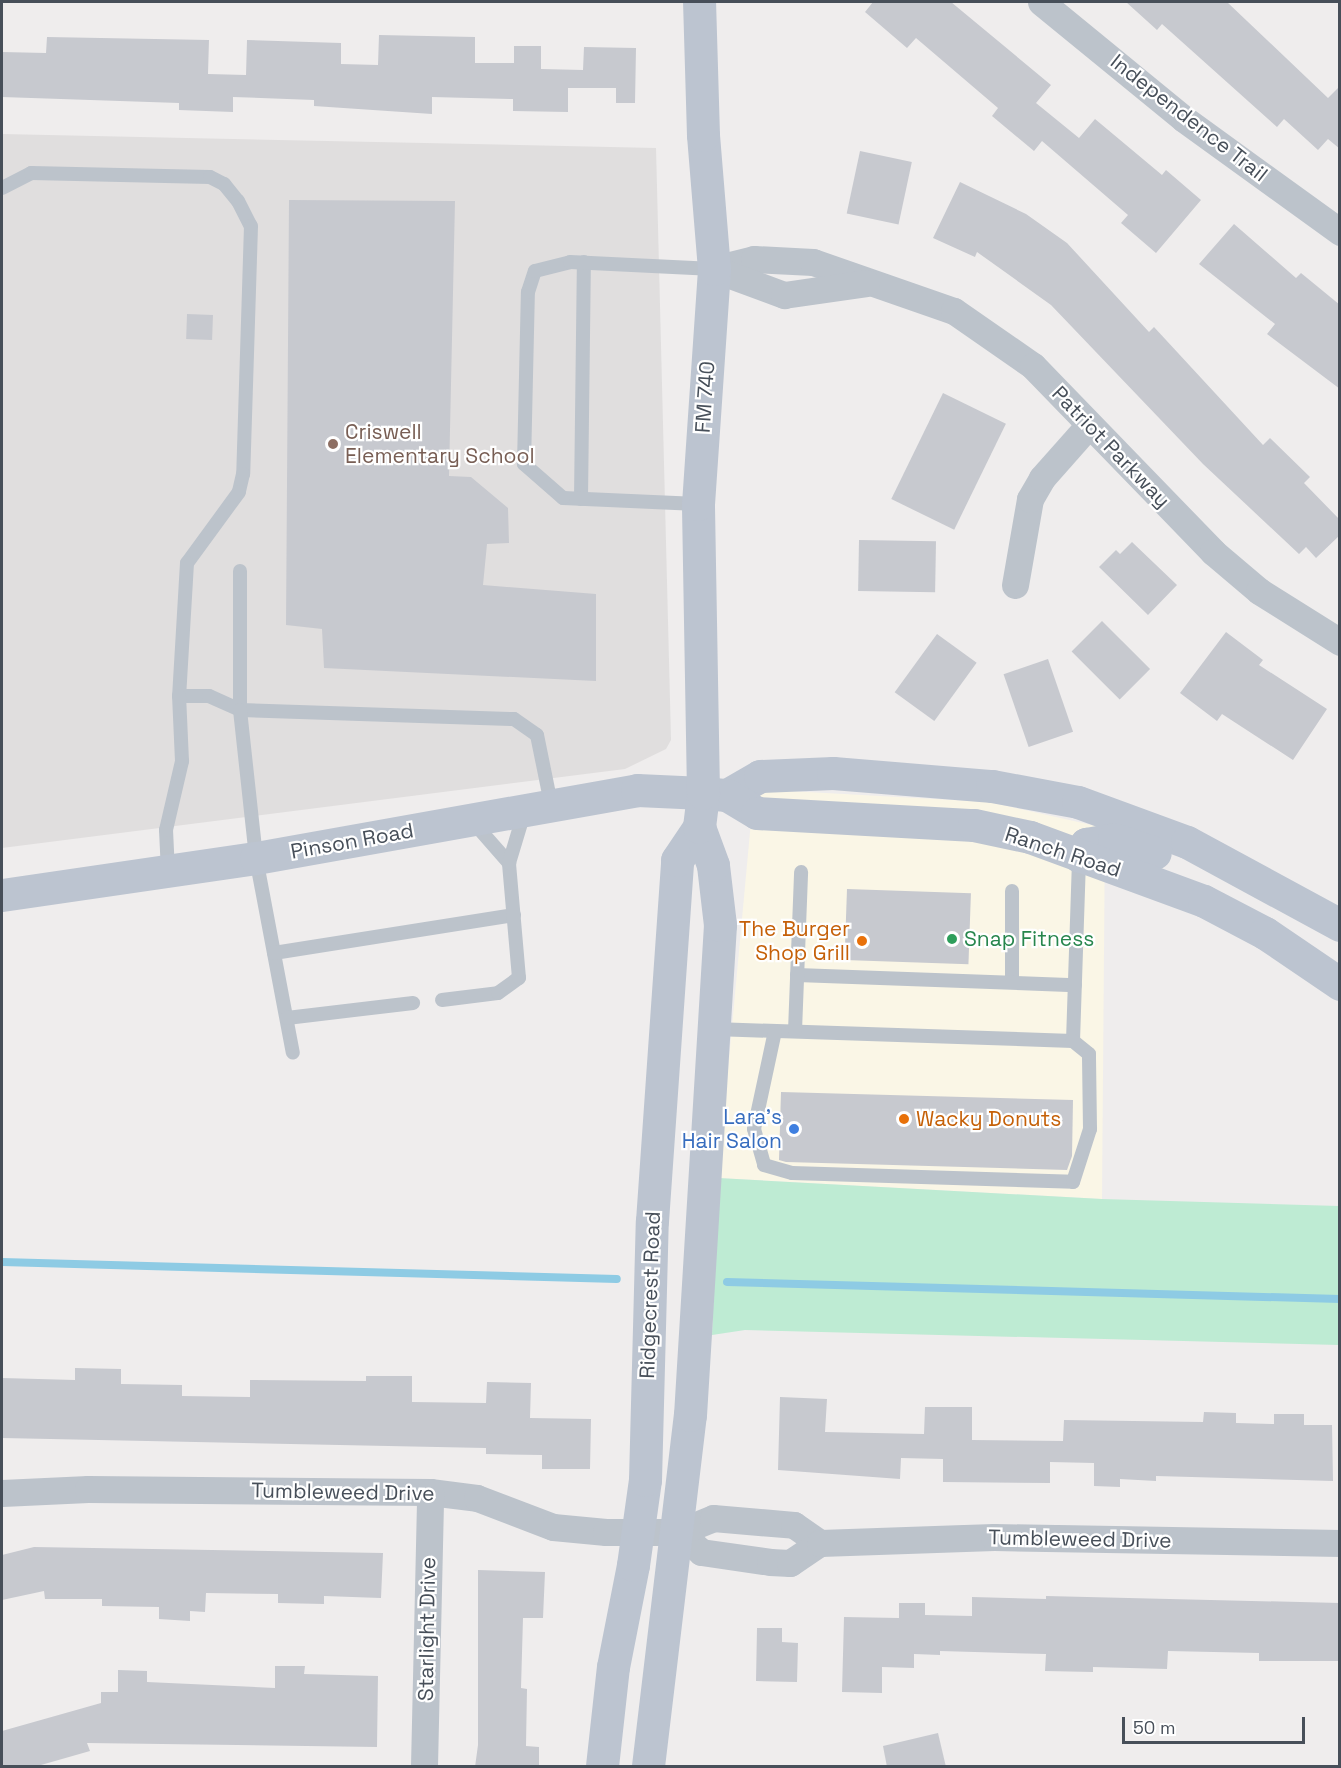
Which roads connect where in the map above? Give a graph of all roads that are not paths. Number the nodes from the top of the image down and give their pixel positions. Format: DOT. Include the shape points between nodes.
graph roads {
  1 [pos="699,2"];
  2 [pos="1047,3"];
  3 [pos="2,188"];
  4 [pos="1340,232"];
  5 [pos="584,262"];
  6 [pos="714,269"];
  7 [pos="866,283"];
  8 [pos="1089,426"];
  9 [pos="581,499"];
  10 [pos="698,504"];
  11 [pos="240,571"];
  12 [pos="1015,585"];
  13 [pos="1340,642"];
  14 [pos="179,696"];
  15 [pos="240,710"];
  16 [pos="715,794"];
  17 [pos="538,807"];
  18 [pos="471,820"];
  19 [pos="699,827"];
  20 [pos="1079,856"];
  21 [pos="256,858"];
  22 [pos="509,863"];
  23 [pos="168,872"];
  24 [pos="801,872"];
  25 [pos="1280,890"];
  26 [pos="1012,891"];
  27 [pos="2,895"];
  28 [pos="514,915"];
  29 [pos="1340,925"];
  30 [pos="274,953"];
  31 [pos="797,975"];
  32 [pos="1012,982"];
  33 [pos="1340,984"];
  34 [pos="1075,985"];
  35 [pos="442,999"];
  36 [pos="413,1003"];
  37 [pos="286,1018"];
  38 [pos="714,1018"];
  39 [pos="775,1031"];
  40 [pos="795,1031"];
  41 [pos="1073,1041"];
  42 [pos="293,1053"];
  43 [pos="430,1492"];
  44 [pos="2,1493"];
  45 [pos="638,1532"];
  46 [pos="679,1532"];
  47 [pos="820,1543"];
  48 [pos="1340,1543"];
  49 [pos="424,1767"];
  50 [pos="602,1767"];
  51 [pos="648,1767"];
  1 -- 6 [label="main road, FM 740 / FM 740" via="703,135"];
  2 -- 4 [label="street, Independence Trail" via="1184,118"];
  3 -- 14 [label="lane" via="31,173 210,177 224,184 251,226 243,474 239,492 187,563"];
  5 -- 6 [label="lane"];
  5 -- 9 [label="lane"];
  5 -- 9 [label="lane" via="535,271 528,292 524,464 563,498"];
  6 -- 7 [label="street, Patriot Parkway" via="784,295"];
  6 -- 7 [label="street, Patriot Parkway" via="754,259 781,258 843,270"];
  6 -- 10 [label="main road, FM 740 / FM 740"];
  7 -- 8 [label="street, Patriot Parkway" via="954,311 1033,366"];
  8 -- 12 [label="street" via="1042,478 1030,499"];
  8 -- 13 [label="street, Patriot Parkway" via="1236,572"];
  9 -- 10 [label="lane"];
  10 -- 16 [label="main road, FM 740 / FM 740"];
  11 -- 15 [label="lane"];
  14 -- 15 [label="lane" via="208,696"];
  14 -- 23 [label="lane" via="182,761 166,830"];
  15 -- 17 [label="lane" via="514,718 537,735"];
  15 -- 21 [label="lane"];
  16 -- 17 [label="main road, Pinson Road" via="637,790"];
  16 -- 19 [label="main road, Ridgecrest Road"];
  16 -- 20 [label="main road, Ranch Road" via="757,813 974,825 1030,837"];
  16 -- 25 [label="main road" via="760,776 833,772 992,786 1078,802 1127,819 1187,842"];
  17 -- 18 [label="main road, Pinson Road"];
  17 -- 22 [label="lane"];
  18 -- 21 [label="main road, Pinson Road"];
  18 -- 22 [label="lane"];
  19 -- 38 [label="main road, Ridgecrest Road" via="712,865 720,925"];
  19 -- 45 [label="main road, Ridgecrest Road" via="677,860 672,911 652,1221 645,1480"];
  20 -- 25 [label="main road" via="1086,844 1114,839 1232,887"];
  20 -- 33 [label="main road, Ranch Road" via="1204,901 1266,933"];
  20 -- 34 [label="lane"];
  21 -- 23 [label="main road, Pinson Road"];
  21 -- 30 [label="lane"];
  22 -- 28 [label="lane"];
  23 -- 27 [label="main road, Pinson Road"];
  24 -- 31 [label="lane"];
  25 -- 29 [label="main road"];
  26 -- 32 [label="lane"];
  28 -- 30 [label="lane"];
  28 -- 35 [label="lane" via="519,978 498,993"];
  30 -- 37 [label="lane"];
  31 -- 32 [label="lane"];
  31 -- 40 [label="lane"];
  32 -- 34 [label="lane"];
  34 -- 41 [label="lane"];
  36 -- 37 [label="lane"];
  37 -- 42 [label="lane"];
  38 -- 39 [label="lane"];
  38 -- 46 [label="main road, Ridgecrest Road"];
  39 -- 40 [label="lane"];
  39 -- 41 [label="lane" via="754,1129 764,1165 792,1173 815,1174 1073,1182 1090,1129 1089,1054"];
  40 -- 41 [label="lane"];
  43 -- 44 [label="street, Tumbleweed Drive" via="88,1489"];
  43 -- 45 [label="street, Tumbleweed Drive" via="477,1497 553,1527"];
  43 -- 49 [label="street, Starlight Drive"];
  45 -- 46 [label="street, Tumbleweed Drive"];
  45 -- 50 [label="main road, Ridgecrest Road" via="613,1667"];
  46 -- 47 [label="street, Tumbleweed Drive" via="705,1519 721,1519 794,1525"];
  46 -- 47 [label="street" via="701,1552 770,1563 790,1563"];
  46 -- 51 [label="main road, Ridgecrest Road" via="670,1573"];
  47 -- 48 [label="street, Tumbleweed Drive" via="994,1537"];
}
